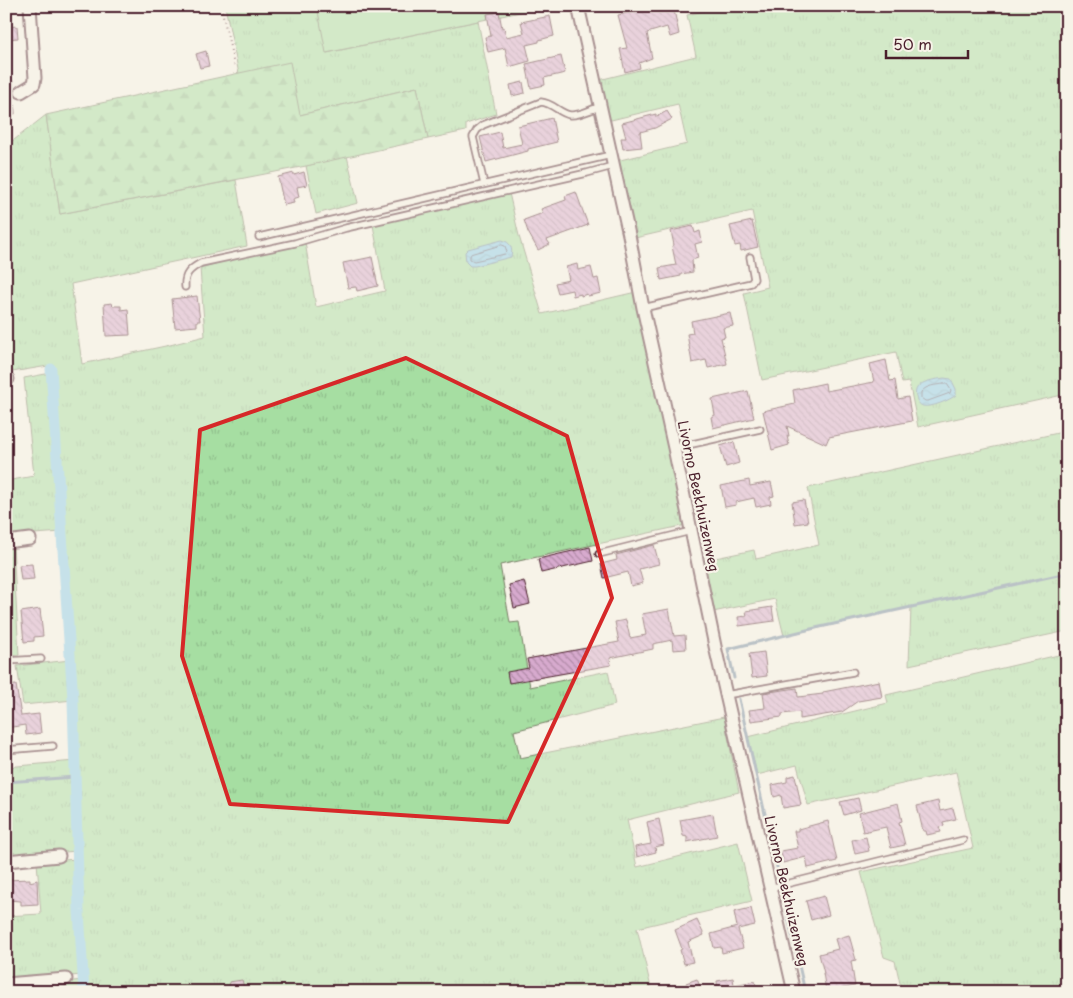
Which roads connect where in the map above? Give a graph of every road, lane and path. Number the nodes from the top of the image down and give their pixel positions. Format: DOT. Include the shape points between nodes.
graph roads {
  1 [pos="30,6"];
  2 [pos="221,6"];
  3 [pos="578,6"];
  4 [pos="234,65"];
  5 [pos="21,92"];
  6 [pos="600,107"];
  7 [pos="612,160"];
  8 [pos="484,184"];
  9 [pos="259,237"];
  10 [pos="750,257"];
  11 [pos="185,287"];
  12 [pos="644,308"];
  13 [pos="760,429"];
  14 [pos="674,448"];
  15 [pos="691,531"];
  16 [pos="30,539"];
  17 [pos="6,542"];
  18 [pos="599,554"];
  19 [pos="42,659"];
  20 [pos="6,661"];
  21 [pos="853,672"];
  22 [pos="726,695"];
  23 [pos="53,746"];
  24 [pos="6,750"];
  25 [pos="963,840"];
  26 [pos="59,856"];
  27 [pos="6,861"];
  28 [pos="770,888"];
  29 [pos="66,978"];
  30 [pos="6,984"];
  31 [pos="794,992"];
  1 -- 5 [label="street" via="35,78 34,84"];
  2 -- 4 [label="path"];
  3 -- 6 [label="street, Livorno Beekhuizenweg"];
  6 -- 7 [label="street, Livorno Beekhuizenweg"];
  6 -- 8 [label="lane" via="570,115 548,102 541,102 483,125 473,137"];
  7 -- 8 [label="lane"];
  7 -- 11 [label="lane" via="587,173 201,263 187,274"];
  7 -- 12 [label="street, Livorno Beekhuizenweg"];
  8 -- 9 [label="lane"];
  10 -- 12 [label="lane" via="754,278 751,283"];
  12 -- 14 [label="street, Livorno Beekhuizenweg"];
  13 -- 14 [label="lane"];
  14 -- 15 [label="street, Livorno Beekhuizenweg"];
  15 -- 18 [label="lane"];
  15 -- 22 [label="street, Livorno Beekhuizenweg"];
  16 -- 17 [label="street"];
  19 -- 20 [label="lane"];
  21 -- 22 [label="lane"];
  22 -- 28 [label="street, Livorno Beekhuizenweg"];
  23 -- 24 [label="lane"];
  25 -- 28 [label="lane"];
  26 -- 27 [label="street"];
  28 -- 31 [label="street, Livorno Beekhuizenweg"];
  29 -- 30 [label="street"];
}
